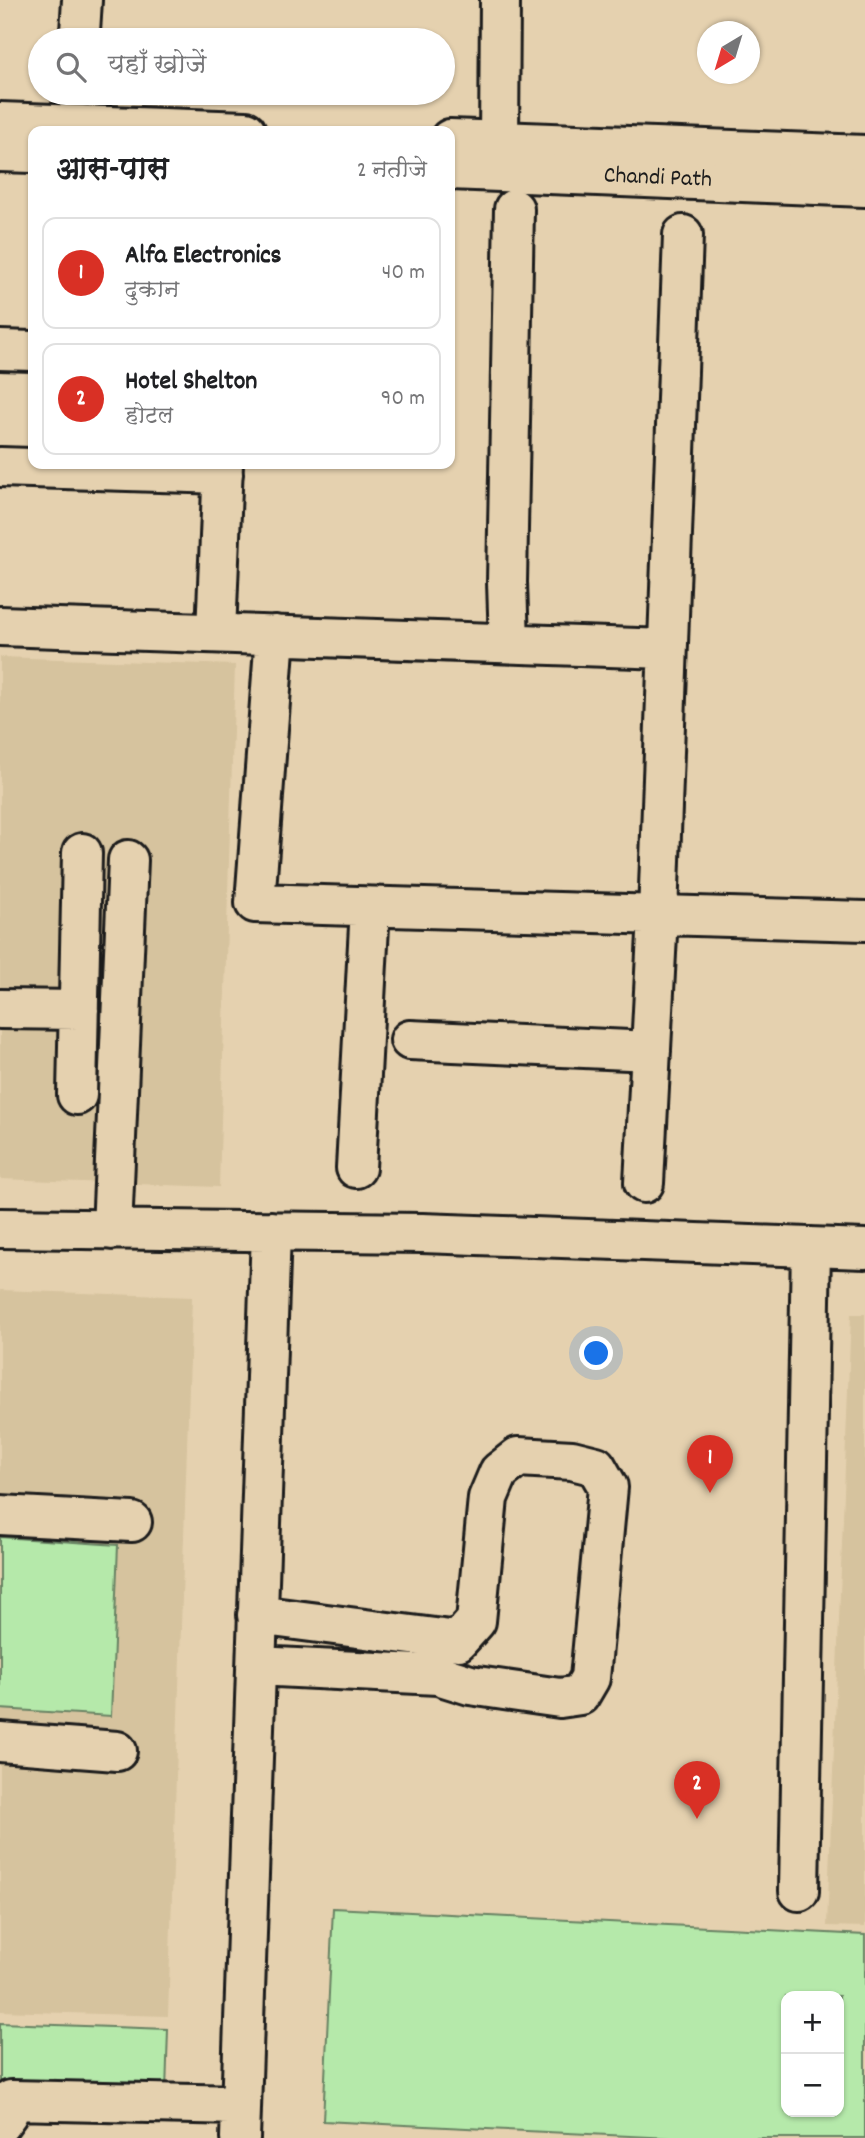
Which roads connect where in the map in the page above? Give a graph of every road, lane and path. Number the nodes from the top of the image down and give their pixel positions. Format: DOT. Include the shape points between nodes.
graph roads {
  1 [pos="500,0"];
  2 [pos="0,122"];
  3 [pos="109,126"];
  4 [pos="455,139"];
  5 [pos="499,141"];
  6 [pos="0,152"];
  7 [pos="28,153"];
  8 [pos="865,155"];
  9 [pos="455,170"];
  10 [pos="865,187"];
  11 [pos="514,209"];
  12 [pos="683,235"];
  13 [pos="0,350"];
  14 [pos="28,351"];
  15 [pos="0,467"];
  16 [pos="28,467"];
  17 [pos="223,469"];
  18 [pos="0,626"];
  19 [pos="216,633"];
  20 [pos="275,635"];
  21 [pos="509,643"];
  22 [pos="667,649"];
  23 [pos="82,853"];
  24 [pos="128,860"];
  25 [pos="370,906"];
  26 [pos="658,915"];
  27 [pos="865,921"];
  28 [pos="0,1009"];
  29 [pos="79,1010"];
  30 [pos="410,1040"];
  31 [pos="651,1051"];
  32 [pos="77,1095"];
  33 [pos="356,1168"];
  34 [pos="644,1183"];
  35 [pos="0,1228"];
  36 [pos="111,1230"];
  37 [pos="271,1231"];
  38 [pos="811,1247"];
  39 [pos="865,1250"];
  40 [pos="0,1515"];
  41 [pos="132,1522"];
  42 [pos="257,1615"];
  43 [pos="256,1666"];
  44 [pos="0,1742"];
  45 [pos="117,1751"];
  46 [pos="799,1891"];
  47 [pos="4,2101"];
  48 [pos="241,2122"];
  1 -- 5 [label="street"];
  2 -- 3 [label="street"];
  4 -- 5 [label="street, Chandi Path"];
  5 -- 8 [label="street, Chandi Path"];
  6 -- 7 [label="street"];
  9 -- 10 [label="street, Chandi Path"];
  11 -- 21 [label="street"];
  12 -- 22 [label="street"];
  13 -- 14 [label="street"];
  15 -- 16 [label="street"];
  17 -- 19 [label="street"];
  18 -- 19 [label="street"];
  19 -- 20 [label="street"];
  20 -- 21 [label="street"];
  20 -- 25 [label="street" via="255,904"];
  21 -- 22 [label="street"];
  22 -- 26 [label="street"];
  23 -- 29 [label="street"];
  24 -- 36 [label="street"];
  25 -- 26 [label="street"];
  25 -- 33 [label="street"];
  26 -- 27 [label="street"];
  26 -- 31 [label="street"];
  28 -- 29 [label="street"];
  29 -- 32 [label="street"];
  30 -- 31 [label="street"];
  31 -- 34 [label="street"];
  35 -- 36 [label="street"];
  36 -- 37 [label="street"];
  37 -- 38 [label="street"];
  37 -- 42 [label="street"];
  38 -- 39 [label="street"];
  38 -- 46 [label="street"];
  40 -- 41 [label="street"];
  42 -- 43 [label="street"];
  42 -- 43 [label="street" via="458,1641 476,1621 488,1498 499,1472 518,1457 572,1460 596,1466 608,1487 590,1678 580,1695 560,1698 470,1685 438,1675"];
  43 -- 48 [label="street"];
  44 -- 45 [label="street"];
  47 -- 48 [label="street"];
}
